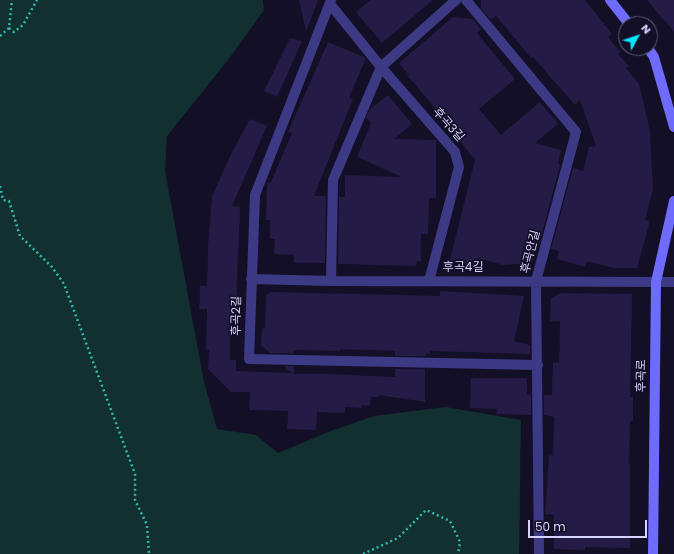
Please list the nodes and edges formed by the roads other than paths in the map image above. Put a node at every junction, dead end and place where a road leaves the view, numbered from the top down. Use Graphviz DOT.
graph roads {
  1 [pos="456,0"];
  2 [pos="466,0"];
  3 [pos="610,0"];
  4 [pos="331,2"];
  5 [pos="623,16"];
  6 [pos="654,56"];
  7 [pos="381,67"];
  8 [pos="674,127"];
  9 [pos="674,201"];
  10 [pos="251,279"];
  11 [pos="331,281"];
  12 [pos="429,281"];
  13 [pos="536,281"];
  14 [pos="656,282"];
  15 [pos="674,282"];
  16 [pos="538,365"];
  17 [pos="539,554"];
  18 [pos="653,554"];
  1 -- 7 [label="street"];
  2 -- 13 [label="street, 후곡안길"];
  3 -- 5 [label="street"];
  4 -- 7 [label="street, 후곡3길"];
  4 -- 10 [label="street, 후곡2길"];
  6 -- 8 [label="street"];
  7 -- 11 [label="street"];
  7 -- 12 [label="street, 후곡3길"];
  9 -- 14 [label="street, 후곡로"];
  10 -- 11 [label="street, 후곡4길"];
  10 -- 16 [label="street, 후곡2길"];
  11 -- 12 [label="street, 후곡4길"];
  12 -- 13 [label="street, 후곡4길"];
  13 -- 14 [label="street, 후곡4길"];
  13 -- 16 [label="street, 후곡안길"];
  14 -- 15 [label="street, 후곡4길"];
  14 -- 18 [label="street, 후곡로"];
  16 -- 17 [label="street, 후곡안길"];
}
